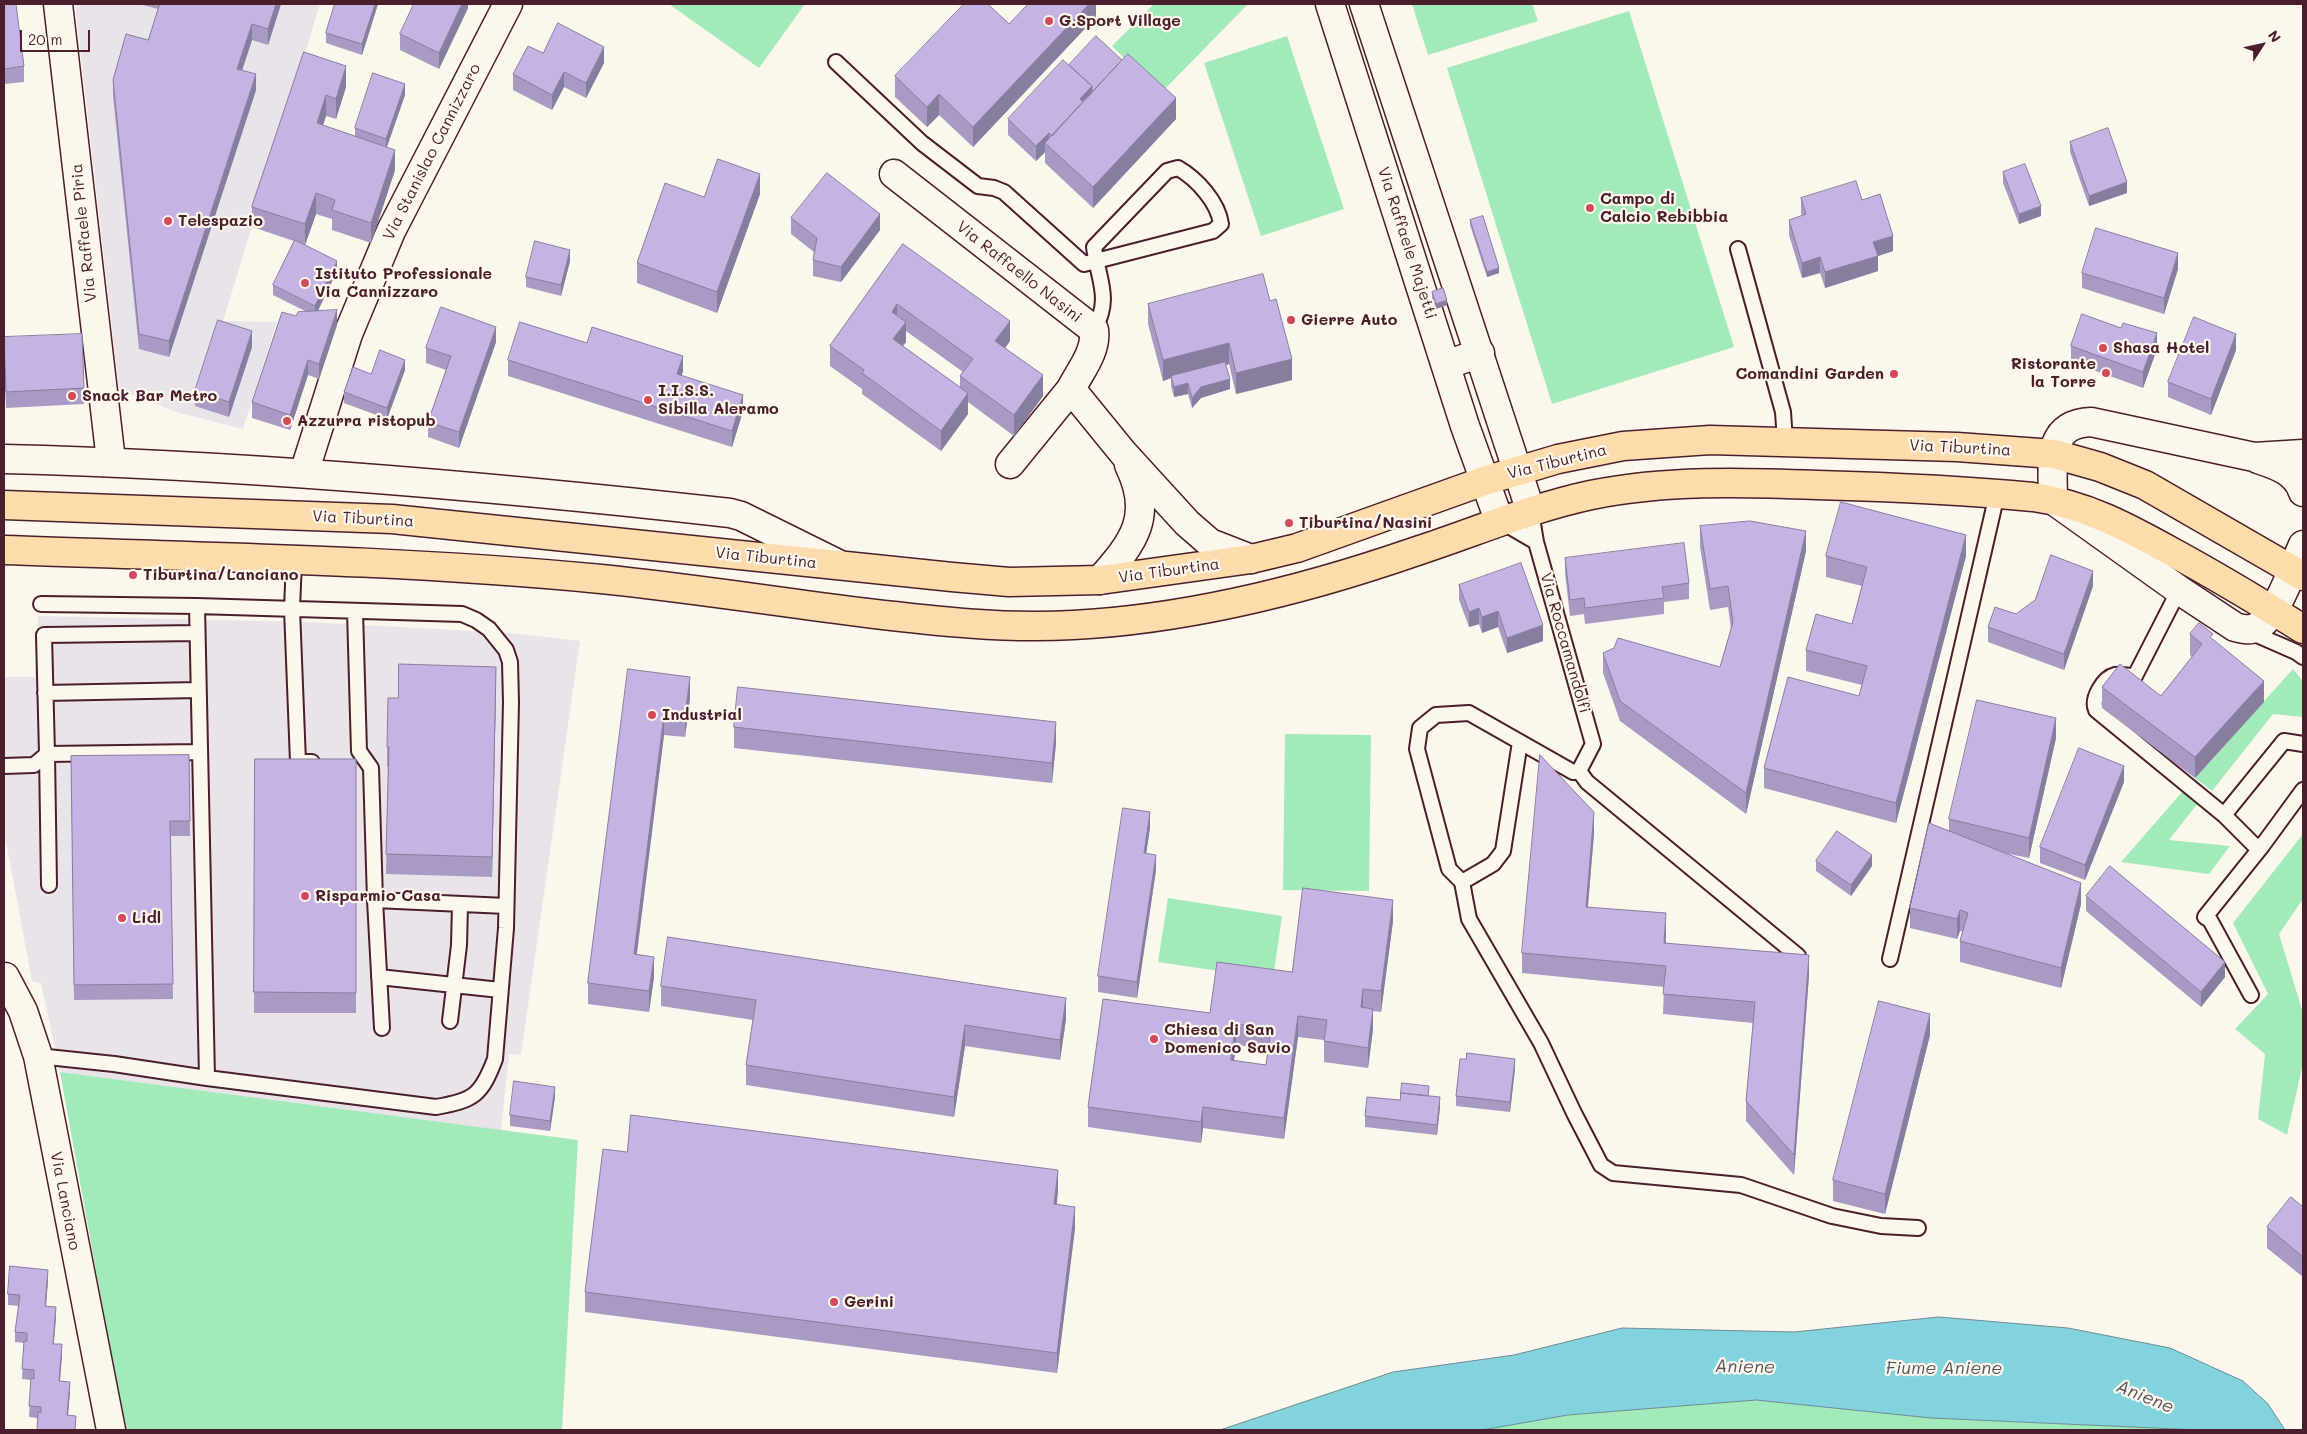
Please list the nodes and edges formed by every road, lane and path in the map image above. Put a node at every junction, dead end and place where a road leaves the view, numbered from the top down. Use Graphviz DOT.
graph roads {
  1 [pos="58,4"];
  2 [pos="508,4"];
  3 [pos="1330,4"];
  4 [pos="1364,4"];
  5 [pos="836,62"];
  6 [pos="894,174"];
  7 [pos="1738,249"];
  8 [pos="1096,261"];
  9 [pos="1094,330"];
  10 [pos="1480,353"];
  11 [pos="1446,364"];
  12 [pos="1071,389"];
  13 [pos="1785,441"];
  14 [pos="1124,454"];
  15 [pos="2054,454"];
  16 [pos="2303,454"];
  17 [pos="2254,457"];
  18 [pos="4,459"];
  19 [pos="111,461"];
  20 [pos="1010,464"];
  21 [pos="1518,470"];
  22 [pos="304,473"];
  23 [pos="1484,481"];
  24 [pos="2303,492"];
  25 [pos="1997,494"];
  26 [pos="2053,500"];
  27 [pos="4,505"];
  28 [pos="1531,512"];
  29 [pos="1500,520"];
  30 [pos="1536,542"];
  31 [pos="2303,544"];
  32 [pos="4,550"];
  33 [pos="1251,559"];
  34 [pos="294,560"];
  35 [pos="843,566"];
  36 [pos="2297,572"];
  37 [pos="1100,580"];
  38 [pos="2179,590"];
  39 [pos="41,604"];
  40 [pos="197,606"];
  41 [pos="292,609"];
  42 [pos="2273,610"];
  43 [pos="355,611"];
  44 [pos="2303,629"];
  45 [pos="2245,630"];
  46 [pos="197,633"];
  47 [pos="2303,657"];
  48 [pos="198,690"];
  49 [pos="46,693"];
  50 [pos="1520,742"];
  51 [pos="2303,744"];
  52 [pos="200,752"];
  53 [pos="47,754"];
  54 [pos="346,760"];
  55 [pos="365,760"];
  56 [pos="327,761"];
  57 [pos="4,766"];
  58 [pos="1579,771"];
  59 [pos="2303,790"];
  60 [pos="2224,815"];
  61 [pos="2262,846"];
  62 [pos="1462,882"];
  63 [pos="49,885"];
  64 [pos="375,900"];
  65 [pos="460,905"];
  66 [pos="506,906"];
  67 [pos="1798,956"];
  68 [pos="1890,959"];
  69 [pos="4,974"];
  70 [pos="379,977"];
  71 [pos="454,985"];
  72 [pos="500,990"];
  73 [pos="2250,995"];
  74 [pos="4,1019"];
  75 [pos="450,1021"];
  76 [pos="382,1028"];
  77 [pos="38,1056"];
  78 [pos="207,1078"];
  79 [pos="1918,1228"];
  80 [pos="110,1430"];
  1 -- 19 [label="street, Via Raffaele Piria"];
  2 -- 22 [label="street, Via Stanislao Cannizzaro"];
  3 -- 11 [label="street, Via Raffaele Majetti"];
  4 -- 10 [label="street, Via Raffaele Majetti"];
  5 -- 8 [label="lane"];
  6 -- 9 [label="street, Via Raffaello Nasini"];
  7 -- 13 [label="lane"];
  8 -- 8 [label="lane"];
  8 -- 9 [label="lane"];
  9 -- 12 [label="street, Via Raffaello Nasini"];
  10 -- 11 [label="street"];
  10 -- 21 [label="street, Via Raffaele Majetti"];
  11 -- 23 [label="street, Via Raffaele Majetti"];
  12 -- 14 [label="street"];
  12 -- 20 [label="street, Via Raffaello Nasini"];
  13 -- 15 [label="main road, Via Tiburtina"];
  13 -- 21 [label="main road, Via Tiburtina"];
  14 -- 33 [label="street"];
  14 -- 37 [label="street"];
  15 -- 17 [label="street"];
  15 -- 26 [label="street"];
  15 -- 36 [label="main road, Via Tiburtina"];
  16 -- 17 [label="street"];
  17 -- 24 [label="street"];
  18 -- 19 [label="street, Via Tiburtina"];
  19 -- 22 [label="street, Via Tiburtina"];
  21 -- 23 [label="main road, Via Tiburtina"];
  21 -- 28 [label="street, Via Roccamandolfi"];
  22 -- 35 [label="street, Via Tiburtina"];
  23 -- 29 [label="street, Via Raffaele Majetti"];
  23 -- 33 [label="main road, Via Tiburtina"];
  25 -- 26 [label="main road"];
  25 -- 28 [label="main road"];
  25 -- 68 [label="lane"];
  26 -- 38 [label="street"];
  26 -- 42 [label="main road"];
  27 -- 35 [label="main road, Via Tiburtina"];
  28 -- 29 [label="main road"];
  28 -- 30 [label="lane, Via Roccamandolfi"];
  29 -- 30 [label="lane"];
  29 -- 34 [label="main road"];
  30 -- 58 [label="lane, Via Roccamandolfi"];
  31 -- 36 [label="street"];
  32 -- 34 [label="main road"];
  33 -- 37 [label="main road, Via Tiburtina"];
  34 -- 41 [label="lane"];
  35 -- 37 [label="main road, Via Tiburtina"];
  36 -- 42 [label="street"];
  38 -- 45 [label="street"];
  38 -- 60 [label="lane"];
  39 -- 40 [label="lane"];
  40 -- 41 [label="lane"];
  40 -- 46 [label="lane"];
  41 -- 43 [label="lane"];
  41 -- 56 [label="lane"];
  42 -- 44 [label="main road"];
  42 -- 45 [label="street"];
  43 -- 55 [label="lane"];
  43 -- 66 [label="lane"];
  45 -- 47 [label="lane"];
  46 -- 48 [label="lane"];
  46 -- 49 [label="lane"];
  48 -- 49 [label="lane"];
  48 -- 52 [label="lane"];
  49 -- 53 [label="lane"];
  50 -- 58 [label="lane"];
  50 -- 62 [label="lane"];
  50 -- 62 [label="lane"];
  51 -- 60 [label="lane"];
  52 -- 53 [label="lane"];
  52 -- 78 [label="lane"];
  53 -- 57 [label="lane"];
  53 -- 63 [label="lane"];
  54 -- 55 [label="lane"];
  55 -- 64 [label="lane"];
  58 -- 67 [label="lane"];
  59 -- 61 [label="lane"];
  60 -- 61 [label="lane"];
  61 -- 73 [label="lane"];
  62 -- 79 [label="lane"];
  64 -- 65 [label="lane"];
  64 -- 70 [label="lane"];
  65 -- 66 [label="lane"];
  65 -- 71 [label="lane"];
  66 -- 72 [label="lane"];
  69 -- 74 [label="street, Via Lanciano"];
  69 -- 77 [label="street, Via Lanciano"];
  70 -- 71 [label="lane"];
  70 -- 76 [label="lane"];
  71 -- 72 [label="lane"];
  71 -- 75 [label="lane"];
  72 -- 78 [label="lane"];
  77 -- 78 [label="lane"];
  77 -- 80 [label="street, Via Lanciano"];
}
